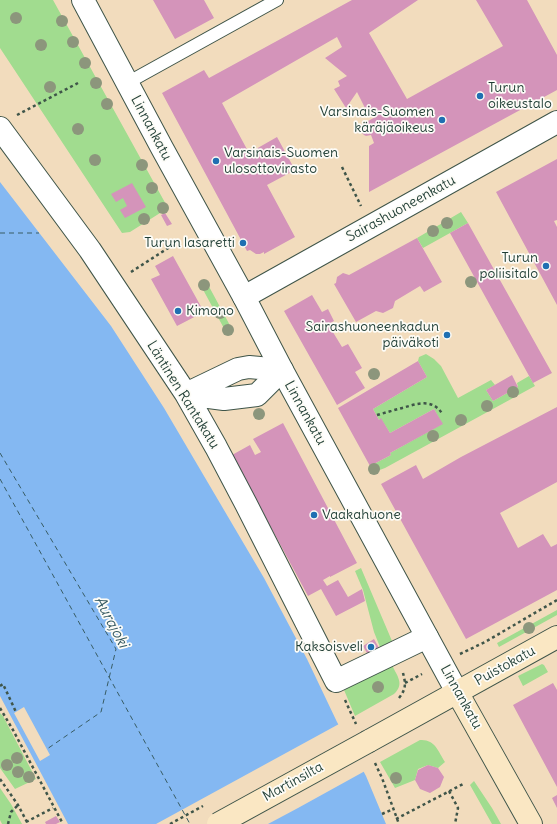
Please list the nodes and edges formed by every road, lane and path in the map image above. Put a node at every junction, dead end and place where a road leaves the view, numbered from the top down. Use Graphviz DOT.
graph roads {
  1 [pos="82,0"];
  2 [pos="277,0"];
  3 [pos="127,82"];
  4 [pos="78,83"];
  5 [pos="557,122"];
  6 [pos="6,123"];
  7 [pos="342,167"];
  8 [pos="362,206"];
  9 [pos="176,243"];
  10 [pos="112,284"];
  11 [pos="244,296"];
  12 [pos="282,370"];
  13 [pos="186,394"];
  14 [pos="377,415"];
  15 [pos="443,415"];
  16 [pos="557,600"];
  17 [pos="428,637"];
  18 [pos="557,637"];
  19 [pos="466,651"];
  20 [pos="0,686"];
  21 [pos="458,692"];
  22 [pos="0,708"];
  23 [pos="16,712"];
  24 [pos="369,741"];
  25 [pos="382,778"];
  26 [pos="0,779"];
  27 [pos="465,783"];
  28 [pos="448,791"];
  29 [pos="18,805"];
  30 [pos="53,808"];
  31 [pos="393,809"];
  32 [pos="382,814"];
  33 [pos="396,819"];
  34 [pos="27,823"];
  35 [pos="8,824"];
  36 [pos="63,824"];
  37 [pos="218,824"];
  38 [pos="399,824"];
  39 [pos="455,824"];
  40 [pos="531,824"];
  1 -- 3 [label="street, Linnankatu"];
  2 -- 3 [label="lane"];
  3 -- 11 [label="street, Linnankatu"];
  4 -- 6 [label="path"];
  5 -- 11 [label="street, Sairashuoneenkatu"];
  6 -- 10 [label="street, Läntinen Rantakatu"];
  7 -- 8 [label="path"];
  9 -- 10 [label="path"];
  10 -- 13 [label="street, Läntinen Rantakatu"];
  11 -- 12 [label="street, Linnankatu"];
  12 -- 13 [label="street"];
  12 -- 13 [label="street"];
  12 -- 17 [label="street, Linnankatu"];
  13 -- 17 [label="street, Läntinen Rantakatu"];
  14 -- 15 [label="path"];
  16 -- 19 [label="path"];
  17 -- 21 [label="street, Linnankatu"];
  18 -- 21 [label="main road, Puistokatu"];
  20 -- 23 [label="path"];
  21 -- 24 [label="main road, Puistokatu"];
  21 -- 40 [label="main road, Linnankatu"];
  22 -- 30 [label="path"];
  24 -- 37 [label="main road, Martinsilta, bridge"];
  25 -- 31 [label="path"];
  26 -- 29 [label="path"];
  27 -- 28 [label="path"];
  28 -- 33 [label="path"];
  28 -- 39 [label="path"];
  29 -- 34 [label="path"];
  29 -- 35 [label="path"];
  30 -- 34 [label="path"];
  30 -- 36 [label="path"];
  31 -- 32 [label="path"];
  31 -- 33 [label="path"];
  33 -- 38 [label="path"];
}
